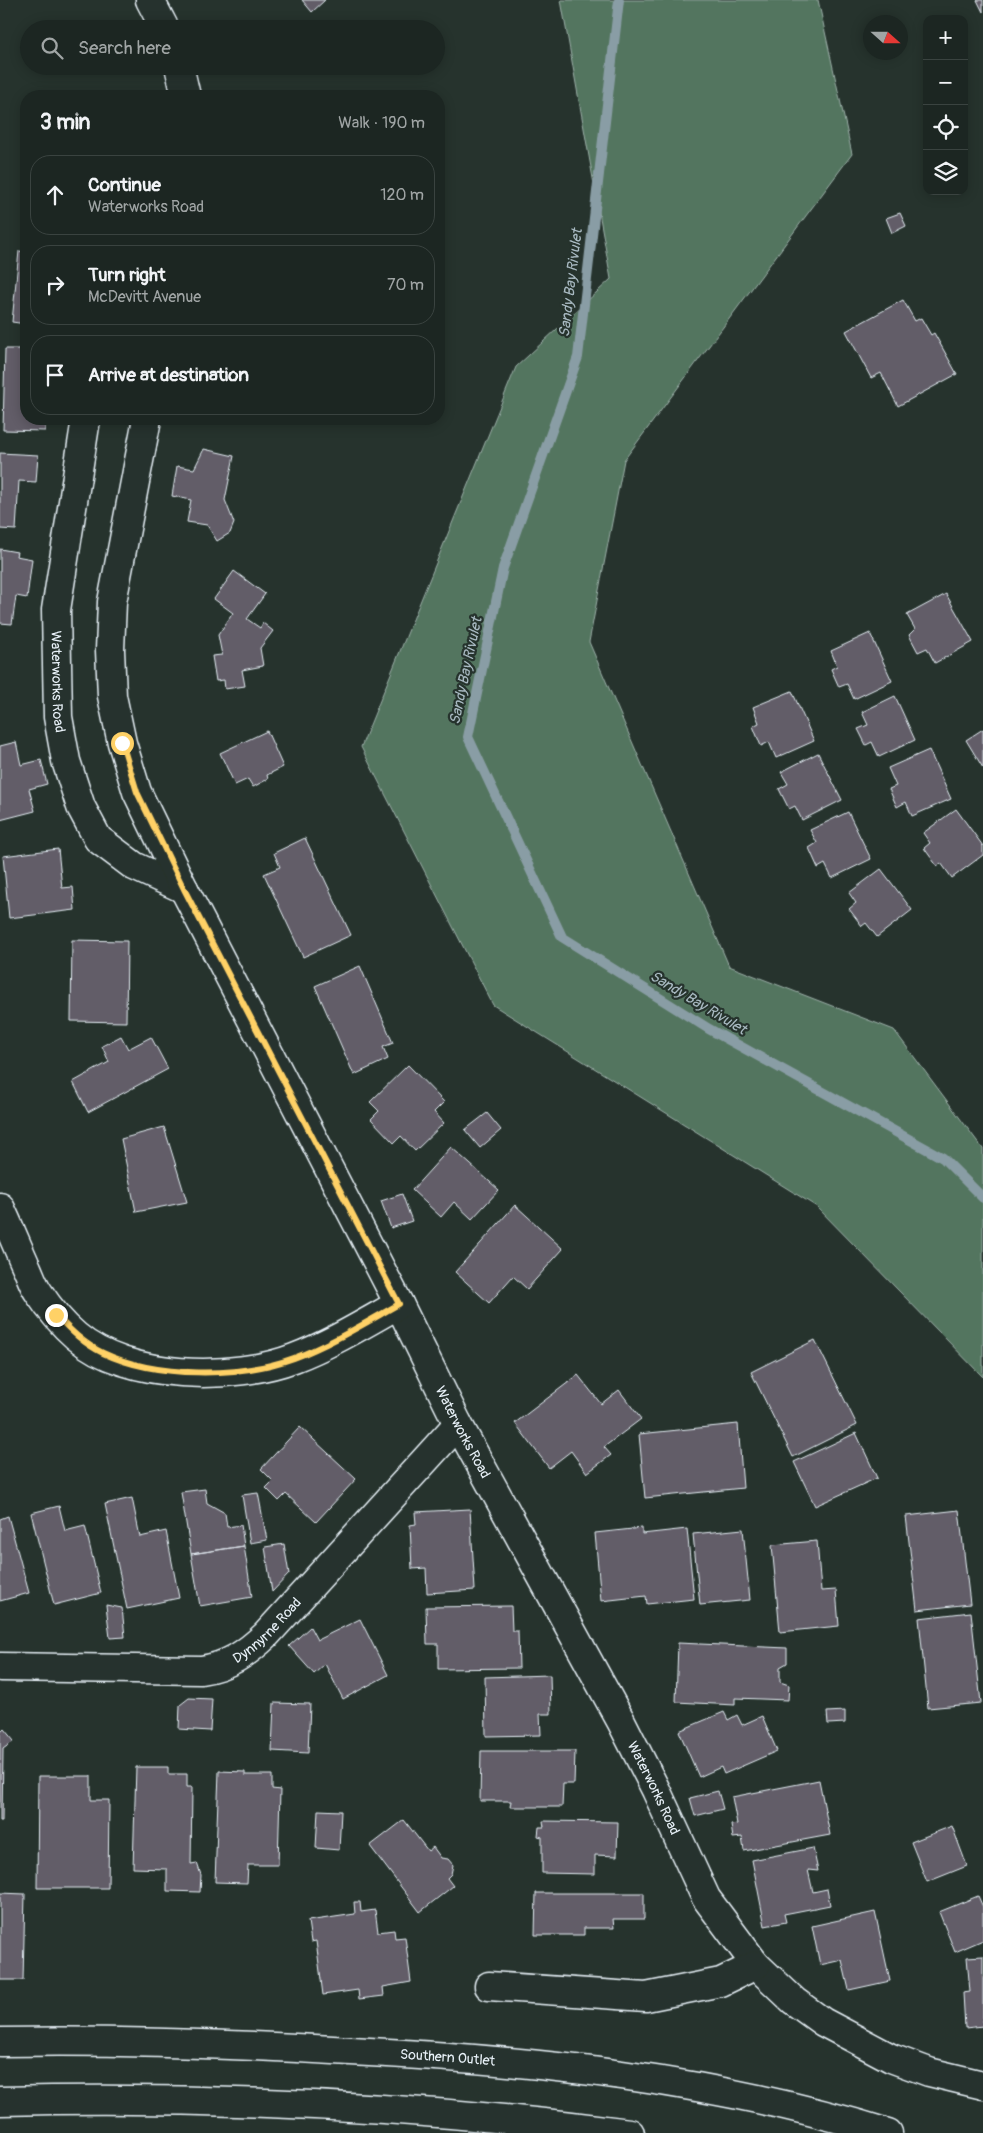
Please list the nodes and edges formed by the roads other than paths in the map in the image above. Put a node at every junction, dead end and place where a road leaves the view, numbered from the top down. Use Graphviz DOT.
graph roads {
  1 [pos="150,0"];
  2 [pos="160,20"];
  3 [pos="181,75"];
  4 [pos="185,90"];
  5 [pos="85,425"];
  6 [pos="146,425"];
  7 [pos="184,889"];
  8 [pos="0,1206"];
  9 [pos="399,1304"];
  10 [pos="458,1424"];
  11 [pos="0,1667"];
  12 [pos="756,1965"];
  13 [pos="489,1986"];
  14 [pos="0,2042"];
  15 [pos="983,2085"];
  16 [pos="0,2101"];
  17 [pos="630,2133"];
  18 [pos="888,2133"];
  1 -- 2 [label="main road"];
  3 -- 4 [label="main road"];
  5 -- 7 [label="main road, Waterworks Road"];
  6 -- 7 [label="main road, Waterworks Road"];
  7 -- 9 [label="main road, Waterworks Road"];
  8 -- 9 [label="main road"];
  9 -- 10 [label="main road, Waterworks Road"];
  10 -- 11 [label="main road, Dynnyrne Road"];
  10 -- 12 [label="main road, Waterworks Road"];
  12 -- 13 [label="main road"];
  12 -- 15 [label="main road, Waterworks Road"];
  14 -- 18 [label="main road, Southern Outlet"];
  16 -- 17 [label="main road"];
}
